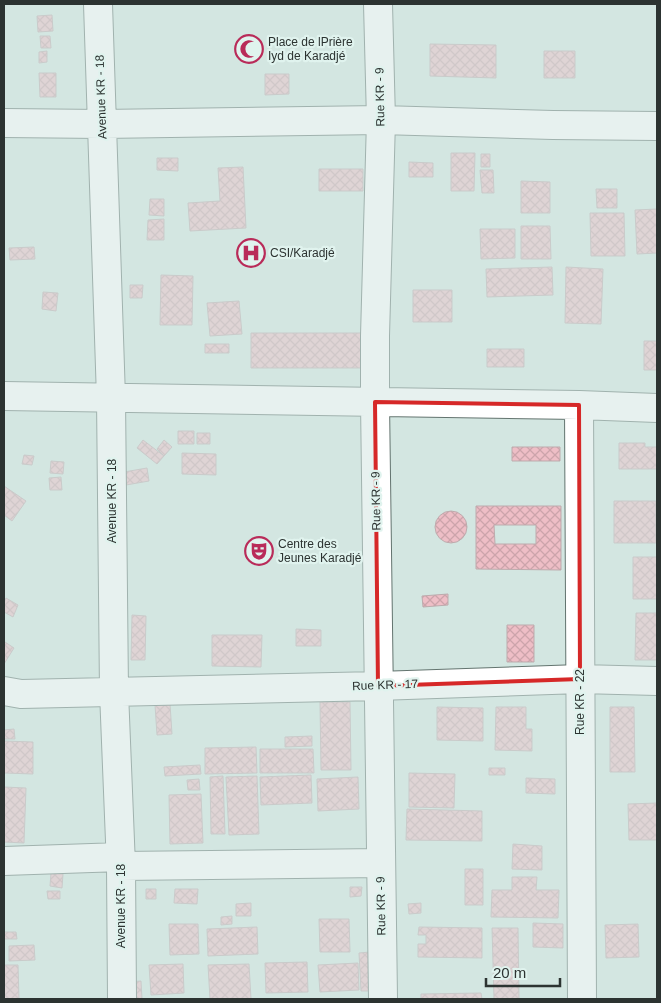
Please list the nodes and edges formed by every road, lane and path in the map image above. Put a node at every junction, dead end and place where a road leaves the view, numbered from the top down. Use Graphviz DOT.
graph roads {
  1 [pos="98,4"];
  2 [pos="378,4"];
  3 [pos="381,120"];
  4 [pos="4,123"];
  5 [pos="102,124"];
  6 [pos="657,126"];
  7 [pos="4,396"];
  8 [pos="111,398"];
  9 [pos="375,402"];
  10 [pos="578,405"];
  11 [pos="657,408"];
  12 [pos="580,679"];
  13 [pos="657,681"];
  14 [pos="378,686"];
  15 [pos="4,691"];
  16 [pos="114,692"];
  17 [pos="4,861"];
  18 [pos="121,861"];
  19 [pos="380,863"];
  20 [pos="122,999"];
  21 [pos="382,999"];
  22 [pos="582,999"];
  1 -- 5 [label="street, Avenue KR - 18"];
  2 -- 3 [label="street, Rue KR - 9"];
  3 -- 5 [label="street"];
  3 -- 6 [label="street"];
  3 -- 9 [label="street, Rue KR - 9"];
  4 -- 5 [label="street"];
  5 -- 8 [label="street, Avenue KR - 18"];
  7 -- 8 [label="street"];
  8 -- 9 [label="street"];
  8 -- 16 [label="street, Avenue KR - 18"];
  9 -- 10 [label="street"];
  9 -- 14 [label="street, Rue KR - 9"];
  10 -- 11 [label="street"];
  10 -- 12 [label="street, Rue KR - 22"];
  12 -- 13 [label="street, Rue KR - 17"];
  12 -- 14 [label="street, Rue KR - 17"];
  12 -- 22 [label="street, Rue KR - 22"];
  14 -- 16 [label="street, Rue KR - 17"];
  14 -- 19 [label="street, Rue KR - 9"];
  15 -- 16 [label="street, Rue KR - 17"];
  16 -- 18 [label="street, Avenue KR - 18"];
  17 -- 18 [label="street"];
  18 -- 19 [label="street"];
  18 -- 20 [label="street, Avenue KR - 18"];
  19 -- 21 [label="street, Rue KR - 9"];
}
